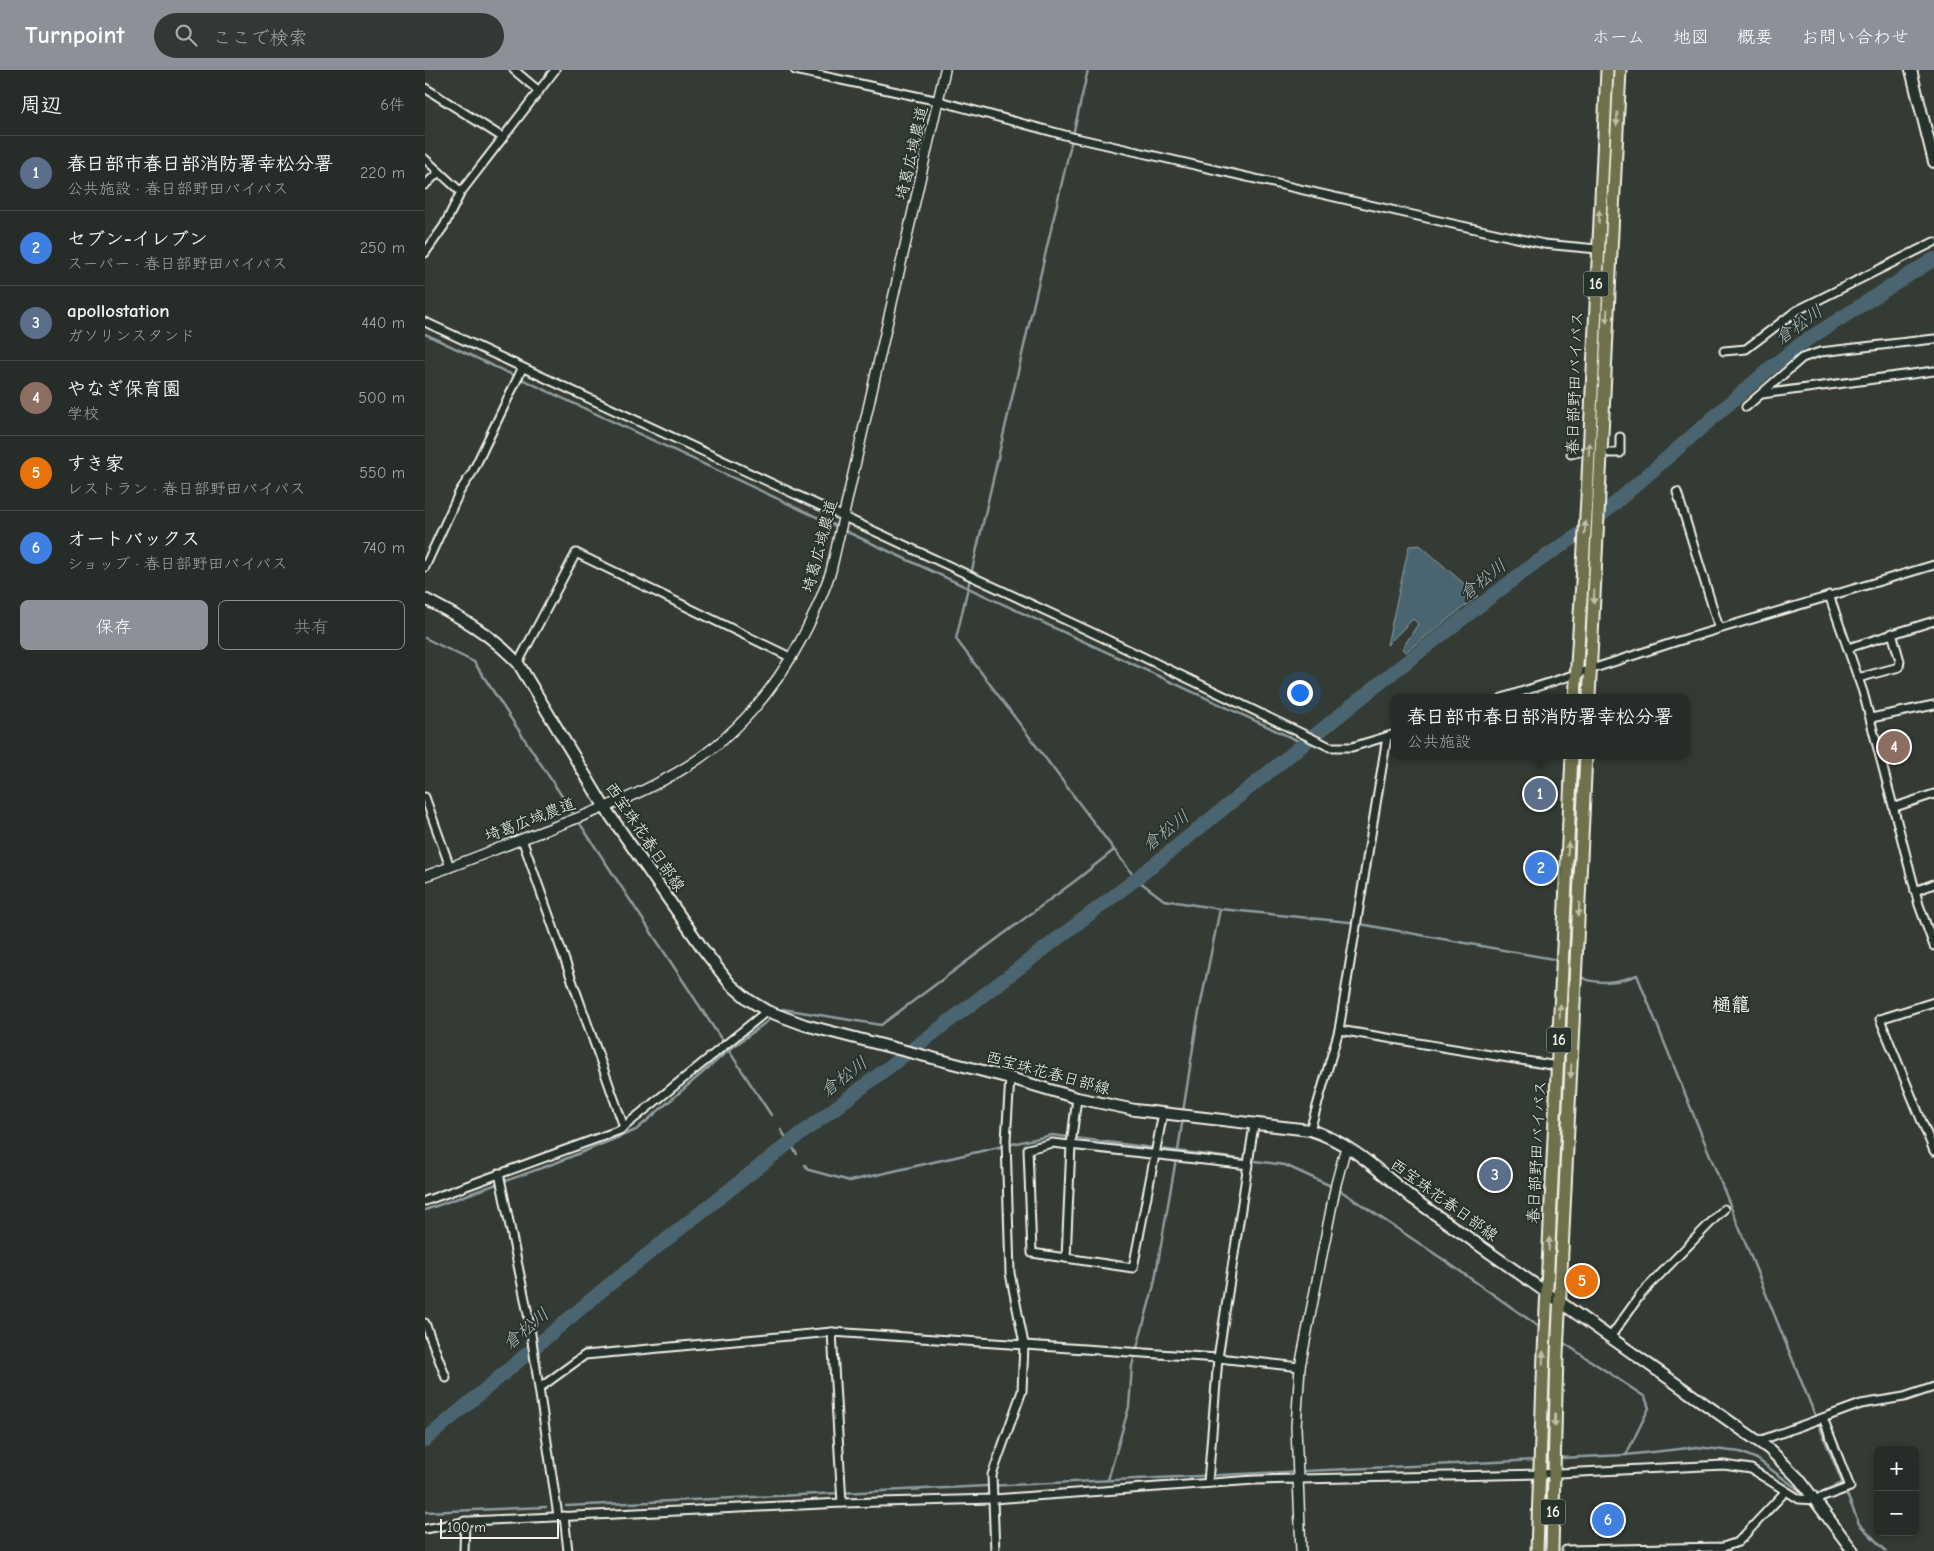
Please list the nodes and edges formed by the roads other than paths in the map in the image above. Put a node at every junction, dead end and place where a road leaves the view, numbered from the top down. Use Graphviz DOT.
graph roads {
  1 [pos="514,70"];
  2 [pos="555,70"];
  3 [pos="795,70"];
  4 [pos="945,70"];
  5 [pos="1607,70"];
  6 [pos="1620,70"];
  7 [pos="1911,70"];
  8 [pos="425,88"];
  9 [pos="539,91"];
  10 [pos="939,101"];
  11 [pos="502,137"];
  12 [pos="425,159"];
  13 [pos="1934,162"];
  14 [pos="439,172"];
  15 [pos="425,185"];
  16 [pos="461,192"];
  17 [pos="1934,242"];
  18 [pos="1597,249"];
  19 [pos="425,253"];
  20 [pos="425,322"];
  21 [pos="1934,339"];
  22 [pos="1724,351"];
  23 [pos="522,369"];
  24 [pos="1934,371"];
  25 [pos="1762,394"];
  26 [pos="1746,407"];
  27 [pos="1620,437"];
  28 [pos="1579,452"];
  29 [pos="1610,453"];
  30 [pos="1571,454"];
  31 [pos="1677,492"];
  32 [pos="843,518"];
  33 [pos="1934,565"];
  34 [pos="425,567"];
  35 [pos="1829,595"];
  36 [pos="425,599"];
  37 [pos="1934,621"];
  38 [pos="1719,628"];
  39 [pos="1892,634"];
  40 [pos="1848,648"];
  41 [pos="793,658"];
  42 [pos="518,664"];
  43 [pos="1590,670"];
  44 [pos="1576,675"];
  45 [pos="1858,678"];
  46 [pos="1515,694"];
  47 [pos="1575,694"];
  48 [pos="1589,694"];
  49 [pos="1934,705"];
  50 [pos="1871,718"];
  51 [pos="1391,736"];
  52 [pos="1387,737"];
  53 [pos="1572,759"];
  54 [pos="1586,759"];
  55 [pos="1934,794"];
  56 [pos="425,797"];
  57 [pos="1895,807"];
  58 [pos="605,808"];
  59 [pos="522,839"];
  60 [pos="449,867"];
  61 [pos="425,876"];
  62 [pos="1934,884"];
  63 [pos="1915,891"];
  64 [pos="1934,946"];
  65 [pos="1934,1002"];
  66 [pos="767,1011"];
  67 [pos="1339,1030"];
  68 [pos="1557,1066"];
  69 [pos="1010,1078"];
  70 [pos="1077,1098"];
  71 [pos="1163,1113"];
  72 [pos="1255,1125"];
  73 [pos="625,1127"];
  74 [pos="1310,1130"];
  75 [pos="1071,1145"];
  76 [pos="1347,1146"];
  77 [pos="1934,1151"];
  78 [pos="1154,1155"];
  79 [pos="1249,1165"];
  80 [pos="499,1176"];
  81 [pos="425,1201"];
  82 [pos="1724,1209"];
  83 [pos="1066,1258"];
  84 [pos="1547,1292"];
  85 [pos="1560,1302"];
  86 [pos="425,1323"];
  87 [pos="832,1332"];
  88 [pos="1611,1336"];
  89 [pos="1024,1344"];
  90 [pos="1218,1358"];
  91 [pos="1300,1367"];
  92 [pos="446,1378"];
  93 [pos="1934,1386"];
  94 [pos="541,1387"];
  95 [pos="1823,1418"];
  96 [pos="1759,1441"];
  97 [pos="1554,1473"];
  98 [pos="1539,1474"];
  99 [pos="1298,1480"];
  100 [pos="1209,1483"];
  101 [pos="1786,1491"];
  102 [pos="994,1499"];
  103 [pos="1813,1499"];
  104 [pos="842,1500"];
  105 [pos="561,1516"];
  106 [pos="465,1521"];
  107 [pos="425,1529"];
  108 [pos="1565,1550"];
  109 [pos="464,1551"];
  110 [pos="568,1551"];
  111 [pos="995,1551"];
  112 [pos="1301,1551"];
  113 [pos="1537,1551"];
  114 [pos="1552,1551"];
  115 [pos="1853,1551"];
  1 -- 9 [label="street"];
  2 -- 9 [label="street"];
  3 -- 10 [label="street"];
  4 -- 10 [label="street, 埼葛広域農道"];
  18 -- 5 [label="highway, 春日部野田バイパス / 16, one-way"];
  6 -- 43 [label="highway, 春日部野田バイパス / 16, one-way"];
  7 -- 13 [label="main road"];
  8 -- 11 [label="street"];
  9 -- 11 [label="street"];
  10 -- 18 [label="street"];
  10 -- 32 [label="street, 埼葛広域農道"];
  11 -- 16 [label="street"];
  12 -- 14 [label="street"];
  14 -- 15 [label="street"];
  14 -- 16 [label="street"];
  16 -- 19 [label="street"];
  17 -- 22 [label="street"];
  44 -- 18 [label="highway, 春日部野田バイパス / 16, one-way"];
  20 -- 23 [label="street"];
  21 -- 25 [label="street"];
  23 -- 32 [label="street"];
  23 -- 34 [label="street"];
  24 -- 25 [label="street"];
  25 -- 26 [label="street"];
  27 -- 29 [label="street"];
  28 -- 30 [label="street"];
  31 -- 38 [label="street"];
  32 -- 41 [label="street, 埼葛広域農道"];
  32 -- 52 [label="street"];
  33 -- 35 [label="street"];
  35 -- 38 [label="street"];
  35 -- 40 [label="street"];
  36 -- 42 [label="main road, 西宝珠花春日部線"];
  37 -- 39 [label="street"];
  38 -- 43 [label="street"];
  39 -- 40 [label="street"];
  39 -- 45 [label="street"];
  40 -- 45 [label="street"];
  41 -- 42 [label="street"];
  41 -- 58 [label="street, 埼葛広域農道"];
  42 -- 58 [label="main road, 西宝珠花春日部線"];
  43 -- 44 [label="street"];
  43 -- 48 [label="highway, 春日部野田バイパス / 16"];
  44 -- 46 [label="street"];
  44 -- 47 [label="highway, 春日部野田バイパス / 16"];
  45 -- 50 [label="street"];
  49 -- 50 [label="street"];
  50 -- 57 [label="street"];
  51 -- 52 [label="street"];
  52 -- 67 [label="street"];
  68 -- 53 [label="highway, 春日部野田バイパス / 16, one-way"];
  54 -- 85 [label="highway, 春日部野田バイパス / 16, one-way"];
  55 -- 57 [label="street"];
  56 -- 60 [label="street"];
  57 -- 63 [label="street"];
  58 -- 59 [label="street, 埼葛広域農道"];
  58 -- 66 [label="main road, 西宝珠花春日部線"];
  59 -- 60 [label="street, 埼葛広域農道"];
  59 -- 73 [label="street"];
  60 -- 61 [label="street, 埼葛広域農道"];
  62 -- 63 [label="street"];
  63 -- 64 [label="street"];
  65 -- 77 [label="street"];
  66 -- 69 [label="main road, 西宝珠花春日部線"];
  66 -- 73 [label="street"];
  67 -- 68 [label="street"];
  67 -- 74 [label="street"];
  84 -- 68 [label="highway, 春日部野田バイパス / 16, one-way"];
  69 -- 70 [label="main road, 西宝珠花春日部線"];
  69 -- 89 [label="street"];
  70 -- 71 [label="main road, 西宝珠花春日部線"];
  70 -- 75 [label="street"];
  71 -- 72 [label="main road, 西宝珠花春日部線"];
  71 -- 78 [label="street"];
  72 -- 74 [label="main road, 西宝珠花春日部線"];
  72 -- 79 [label="street"];
  73 -- 80 [label="street"];
  74 -- 76 [label="main road, 西宝珠花春日部線"];
  75 -- 78 [label="street"];
  75 -- 83 [label="street"];
  75 -- 83 [label="street"];
  76 -- 84 [label="main road, 西宝珠花春日部線"];
  76 -- 91 [label="street"];
  78 -- 79 [label="street"];
  78 -- 83 [label="street"];
  79 -- 90 [label="street"];
  80 -- 81 [label="street"];
  80 -- 94 [label="street"];
  82 -- 88 [label="street"];
  84 -- 85 [label="main road, 西宝珠花春日部線"];
  98 -- 84 [label="highway, 春日部野田バイパス / 16, one-way"];
  85 -- 88 [label="main road, 西宝珠花春日部線"];
  85 -- 97 [label="highway, 春日部野田バイパス / 16, one-way"];
  86 -- 92 [label="street"];
  87 -- 89 [label="street"];
  87 -- 94 [label="street"];
  87 -- 104 [label="street"];
  88 -- 96 [label="main road, 西宝珠花春日部線"];
  89 -- 90 [label="street"];
  89 -- 102 [label="street"];
  90 -- 91 [label="street"];
  90 -- 100 [label="street"];
  91 -- 99 [label="street"];
  93 -- 95 [label="street"];
  94 -- 105 [label="street"];
  95 -- 96 [label="street"];
  95 -- 103 [label="street"];
  96 -- 103 [label="main road, 西宝珠花春日部線"];
  97 -- 98 [label="street"];
  97 -- 101 [label="street"];
  97 -- 114 [label="highway, 春日部野田バイパス / 16"];
  98 -- 99 [label="street"];
  98 -- 113 [label="highway, 春日部野田バイパス / 16"];
  99 -- 100 [label="street"];
  99 -- 112 [label="street"];
  100 -- 102 [label="street"];
  101 -- 103 [label="street"];
  101 -- 108 [label="street"];
  102 -- 104 [label="street"];
  102 -- 111 [label="street"];
  103 -- 115 [label="main road, 西宝珠花春日部線"];
  104 -- 105 [label="street"];
  105 -- 106 [label="street"];
  105 -- 110 [label="street"];
  106 -- 107 [label="street"];
  106 -- 109 [label="street"];
}
